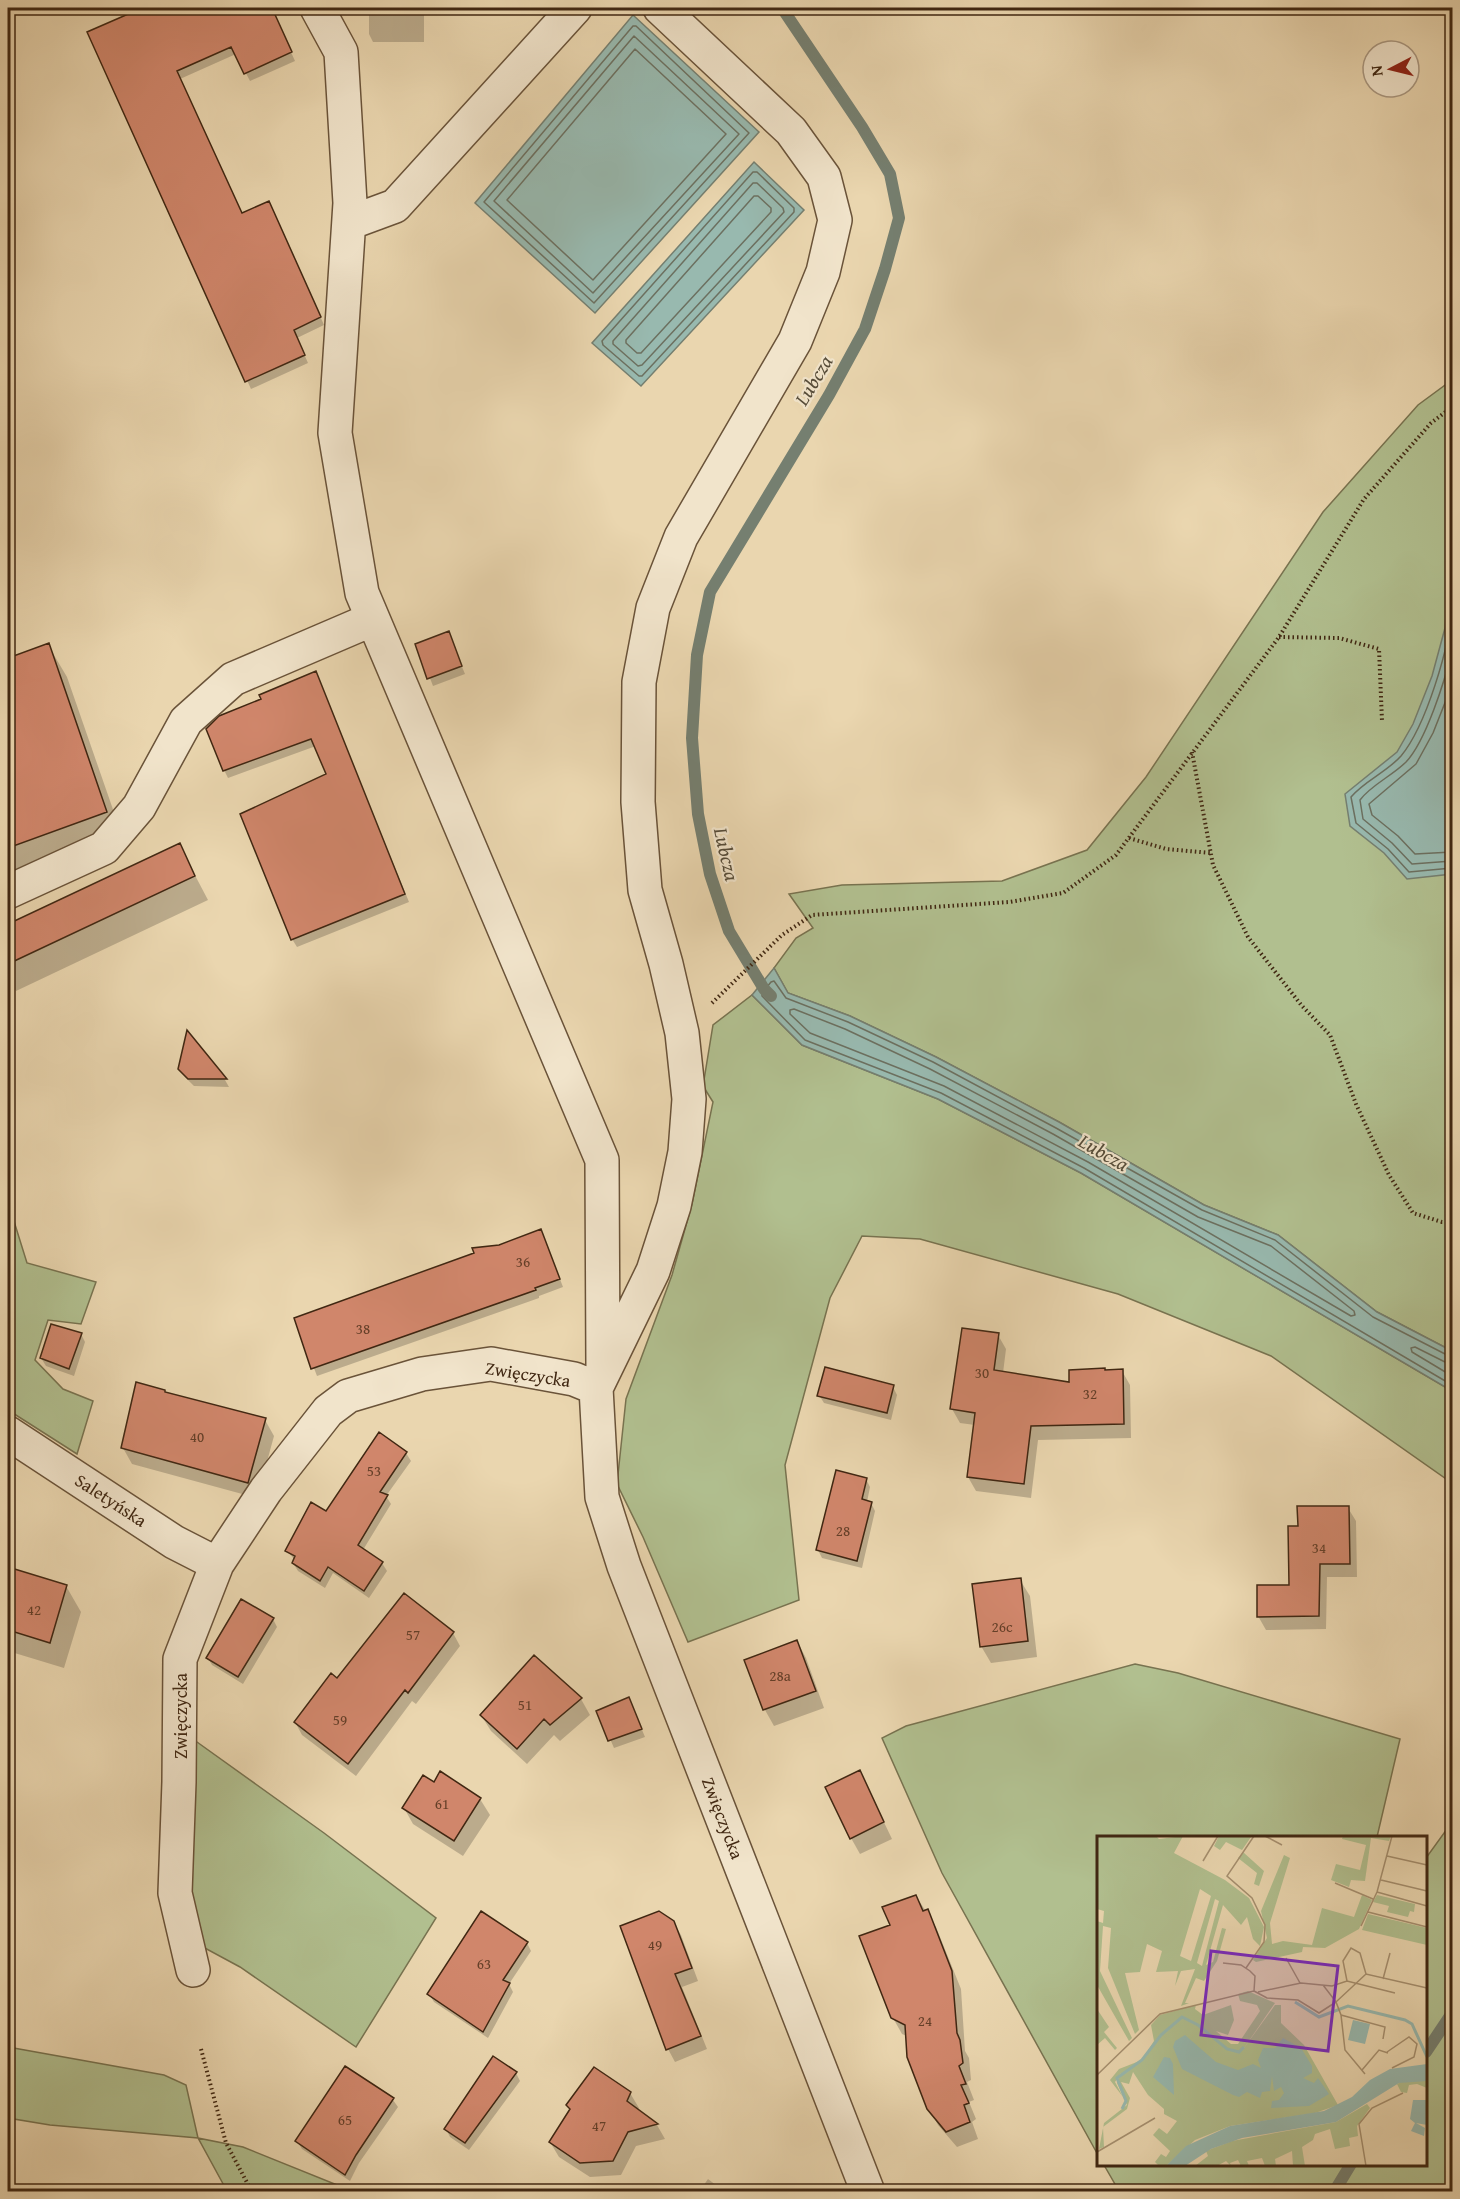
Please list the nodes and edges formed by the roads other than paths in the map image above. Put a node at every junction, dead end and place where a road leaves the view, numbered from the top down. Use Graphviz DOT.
graph roads {
  1 [pos="317,8"];
  2 [pos="575,8"];
  3 [pos="660,8"];
  4 [pos="349,223"];
  5 [pos="373,619"];
  6 [pos="8,891"];
  7 [pos="599,1382"];
  8 [pos="8,1433"];
  9 [pos="217,1564"];
  10 [pos="193,1970"];
  11 [pos="868,2192"];
  1 -- 4 [label="street"];
  2 -- 4 [label="street"];
  3 -- 7 [label="street"];
  4 -- 5 [label="street"];
  5 -- 6 [label="street"];
  5 -- 7 [label="street"];
  7 -- 9 [label="street, Zwięczycka"];
  7 -- 11 [label="street, Zwięczycka"];
  8 -- 9 [label="street, Saletyńska"];
  9 -- 10 [label="street, Zwięczycka"];
}
